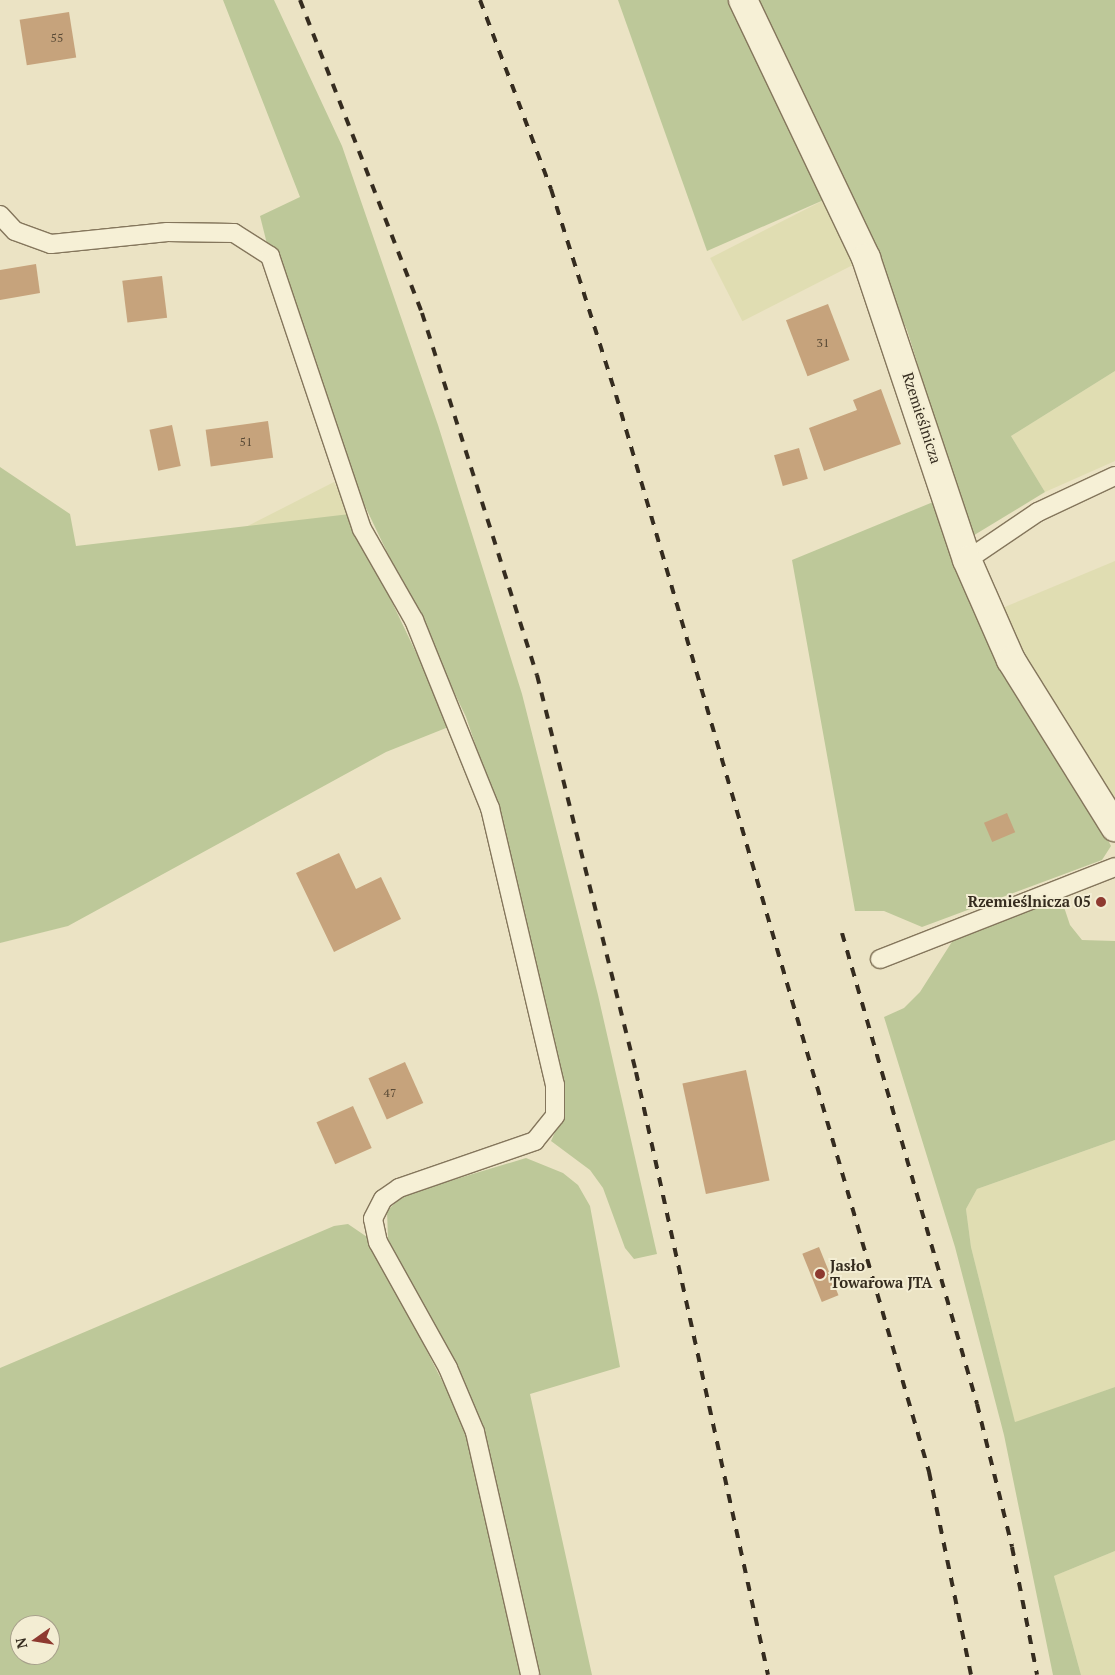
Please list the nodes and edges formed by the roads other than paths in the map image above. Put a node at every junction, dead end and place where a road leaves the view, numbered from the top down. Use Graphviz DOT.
graph roads {
  1 [pos="743,0"];
  2 [pos="0,216"];
  3 [pos="1115,476"];
  4 [pos="967,560"];
  5 [pos="1115,827"];
  6 [pos="1115,867"];
  7 [pos="880,959"];
  8 [pos="530,1675"];
  1 -- 4 [label="street, Rzemieślnicza"];
  2 -- 8 [label="lane"];
  3 -- 4 [label="lane"];
  4 -- 5 [label="street, Rzemieślnicza"];
  6 -- 7 [label="lane"];
}
